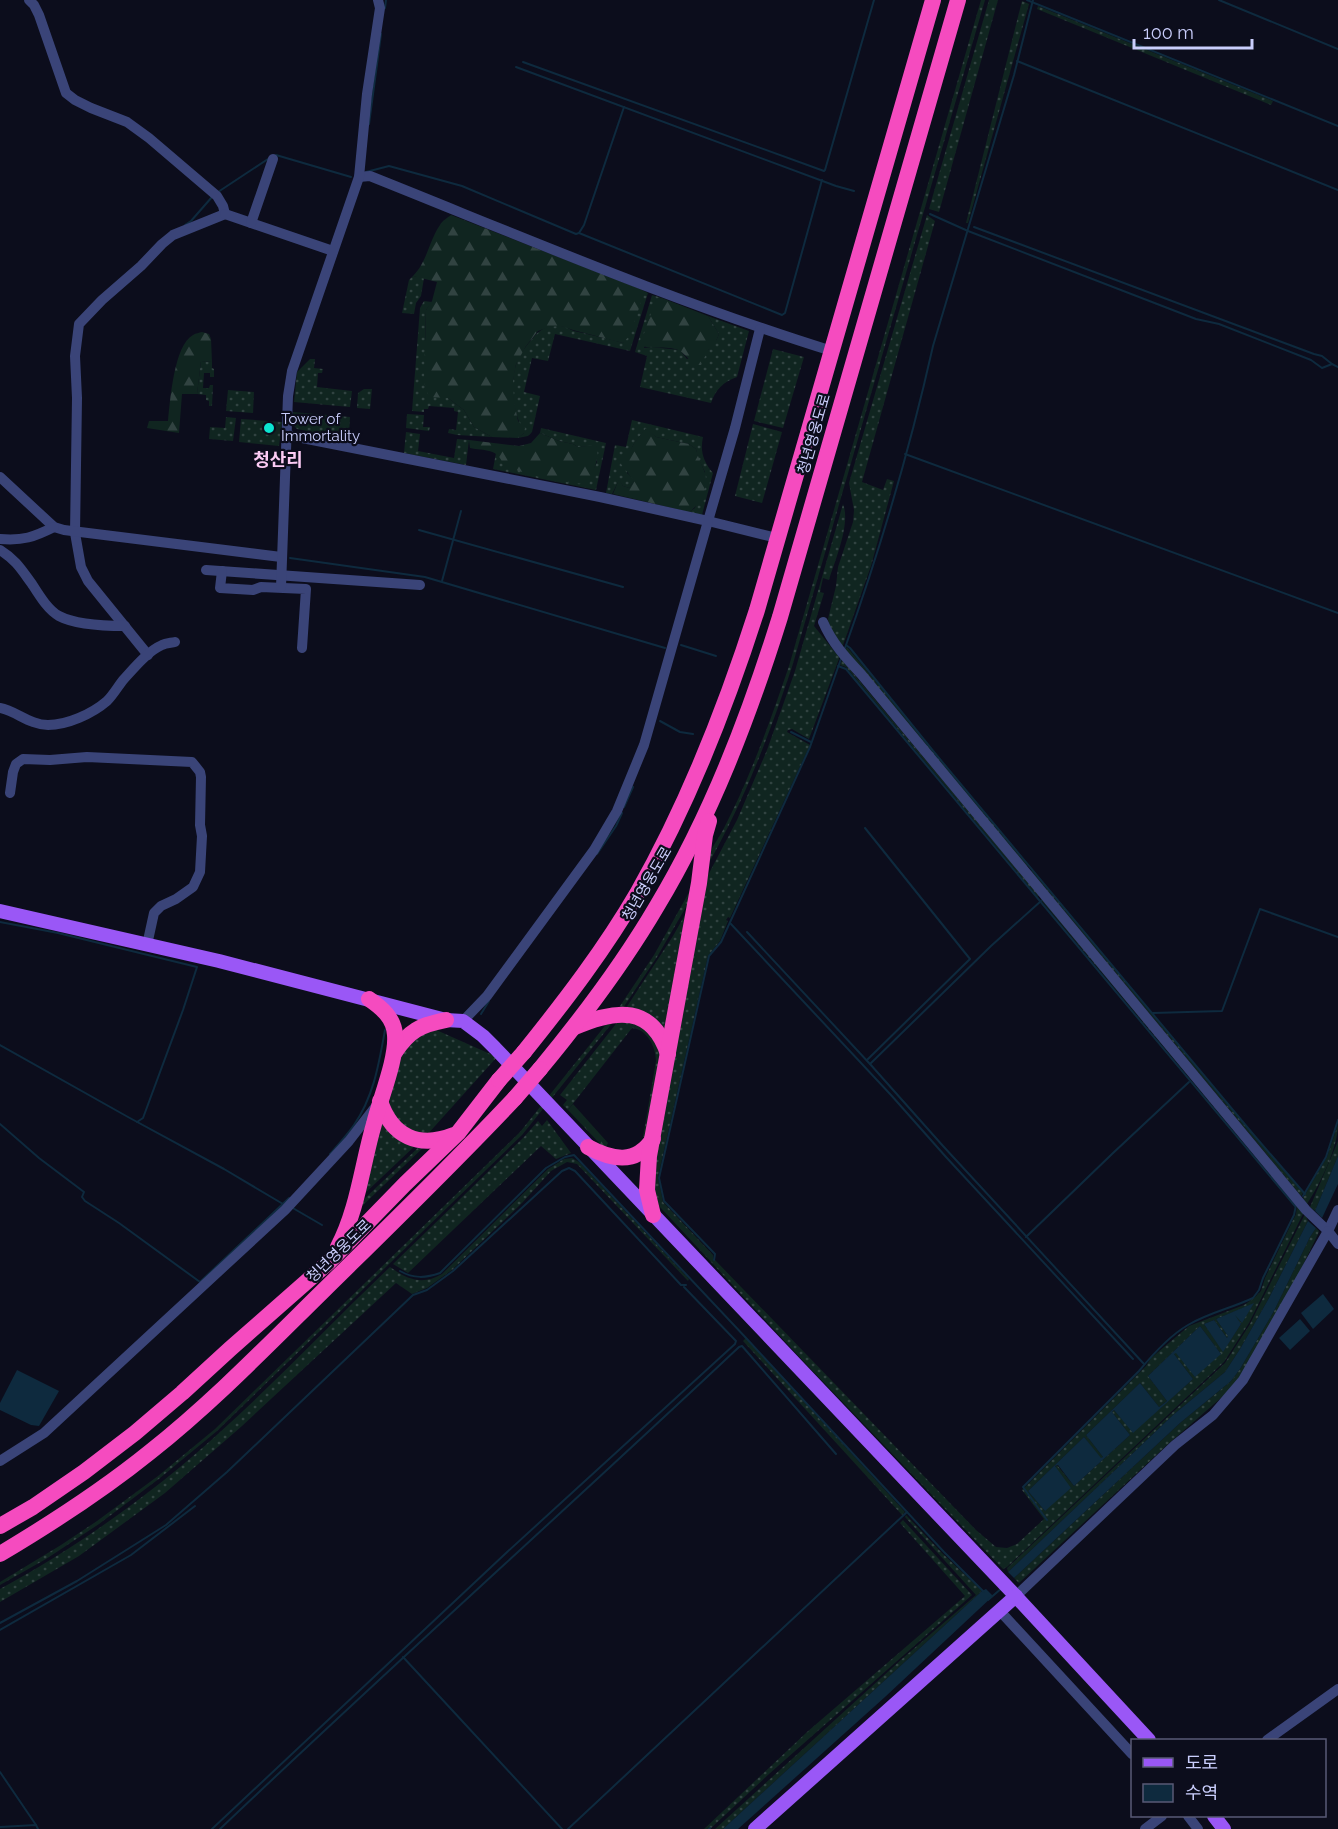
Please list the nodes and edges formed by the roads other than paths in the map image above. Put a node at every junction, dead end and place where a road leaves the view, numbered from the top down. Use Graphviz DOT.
graph roads {
  1 [pos="29,0"];
  2 [pos="378,0"];
  3 [pos="933,0"];
  4 [pos="958,0"];
  5 [pos="273,159"];
  6 [pos="358,177"];
  7 [pos="225,214"];
  8 [pos="251,223"];
  9 [pos="333,251"];
  10 [pos="760,329"];
  11 [pos="832,351"];
  12 [pos="287,435"];
  13 [pos="0,477"];
  14 [pos="708,521"];
  15 [pos="54,527"];
  16 [pos="75,533"];
  17 [pos="777,538"];
  18 [pos="0,539"];
  19 [pos="0,550"];
  20 [pos="281,557"];
  21 [pos="206,570"];
  22 [pos="222,571"];
  23 [pos="281,574"];
  24 [pos="420,585"];
  25 [pos="281,587"];
  26 [pos="824,622"];
  27 [pos="125,626"];
  28 [pos="175,642"];
  29 [pos="302,648"];
  30 [pos="148,655"];
  31 [pos="0,708"];
  32 [pos="725,769"];
  33 [pos="10,793"];
  34 [pos="0,911"];
  35 [pos="147,945"];
  36 [pos="369,999"];
  37 [pos="446,1020"];
  38 [pos="463,1021"];
  39 [pos="574,1028"];
  40 [pos="394,1052"];
  41 [pos="668,1055"];
  42 [pos="380,1101"];
  43 [pos="459,1133"];
  44 [pos="654,1137"];
  45 [pos="588,1147"];
  46 [pos="1338,1210"];
  47 [pos="653,1215"];
  48 [pos="1324,1228"];
  49 [pos="1338,1244"];
  50 [pos="330,1261"];
  51 [pos="0,1461"];
  52 [pos="0,1526"];
  53 [pos="0,1554"];
  54 [pos="1013,1593"];
  55 [pos="999,1610"];
  56 [pos="1338,1689"];
  57 [pos="1148,1739"];
  58 [pos="1268,1739"];
  59 [pos="1131,1753"];
  60 [pos="1160,1817"];
  61 [pos="755,1829"];
  62 [pos="1145,1829"];
  1 -- 7 [label="street"];
  2 -- 6 [label="street"];
  3 -- 11 [label="highway, 청년영웅도로"];
  4 -- 32 [label="highway, 청년영웅도로"];
  5 -- 8 [label="street"];
  6 -- 9 [label="street"];
  6 -- 10 [label="street"];
  7 -- 8 [label="street"];
  7 -- 16 [label="street"];
  8 -- 9 [label="street"];
  9 -- 12 [label="street"];
  10 -- 11 [label="street"];
  10 -- 14 [label="street"];
  11 -- 17 [label="highway, 청년영웅도로"];
  12 -- 14 [label="street"];
  12 -- 20 [label="street"];
  13 -- 15 [label="street"];
  14 -- 17 [label="street"];
  14 -- 38 [label="street"];
  15 -- 16 [label="street"];
  15 -- 18 [label="street"];
  16 -- 20 [label="street"];
  16 -- 27 [label="street"];
  17 -- 43 [label="highway, 청년영웅도로, bridge"];
  19 -- 27 [label="street"];
  20 -- 23 [label="street"];
  21 -- 22 [label="street"];
  22 -- 23 [label="street"];
  22 -- 25 [label="street"];
  23 -- 24 [label="street"];
  23 -- 25 [label="street"];
  25 -- 29 [label="street"];
  26 -- 48 [label="street"];
  27 -- 30 [label="street"];
  28 -- 30 [label="street"];
  30 -- 31 [label="street"];
  32 -- 39 [label="highway, 청년영웅도로"];
  32 -- 41 [label="highway"];
  33 -- 35 [label="street"];
  34 -- 35 [label="main road"];
  35 -- 36 [label="main road"];
  36 -- 37 [label="main road"];
  36 -- 40 [label="highway"];
  37 -- 38 [label="main road"];
  37 -- 40 [label="highway"];
  38 -- 45 [label="main road"];
  39 -- 41 [label="highway"];
  39 -- 53 [label="highway, 청년영웅도로, bridge"];
  40 -- 42 [label="highway"];
  41 -- 44 [label="highway"];
  42 -- 43 [label="highway"];
  42 -- 50 [label="highway"];
  42 -- 51 [label="street"];
  43 -- 50 [label="highway, 청년영웅도로"];
  44 -- 45 [label="highway"];
  44 -- 47 [label="highway"];
  45 -- 47 [label="main road"];
  46 -- 48 [label="street"];
  47 -- 54 [label="main road"];
  48 -- 49 [label="street"];
  48 -- 54 [label="street"];
  50 -- 52 [label="highway, 청년영웅도로"];
  54 -- 55 [label="main road"];
  54 -- 57 [label="main road"];
  55 -- 59 [label="street"];
  55 -- 61 [label="main road"];
  56 -- 58 [label="street"];
  60 -- 62 [label="street"];
}
